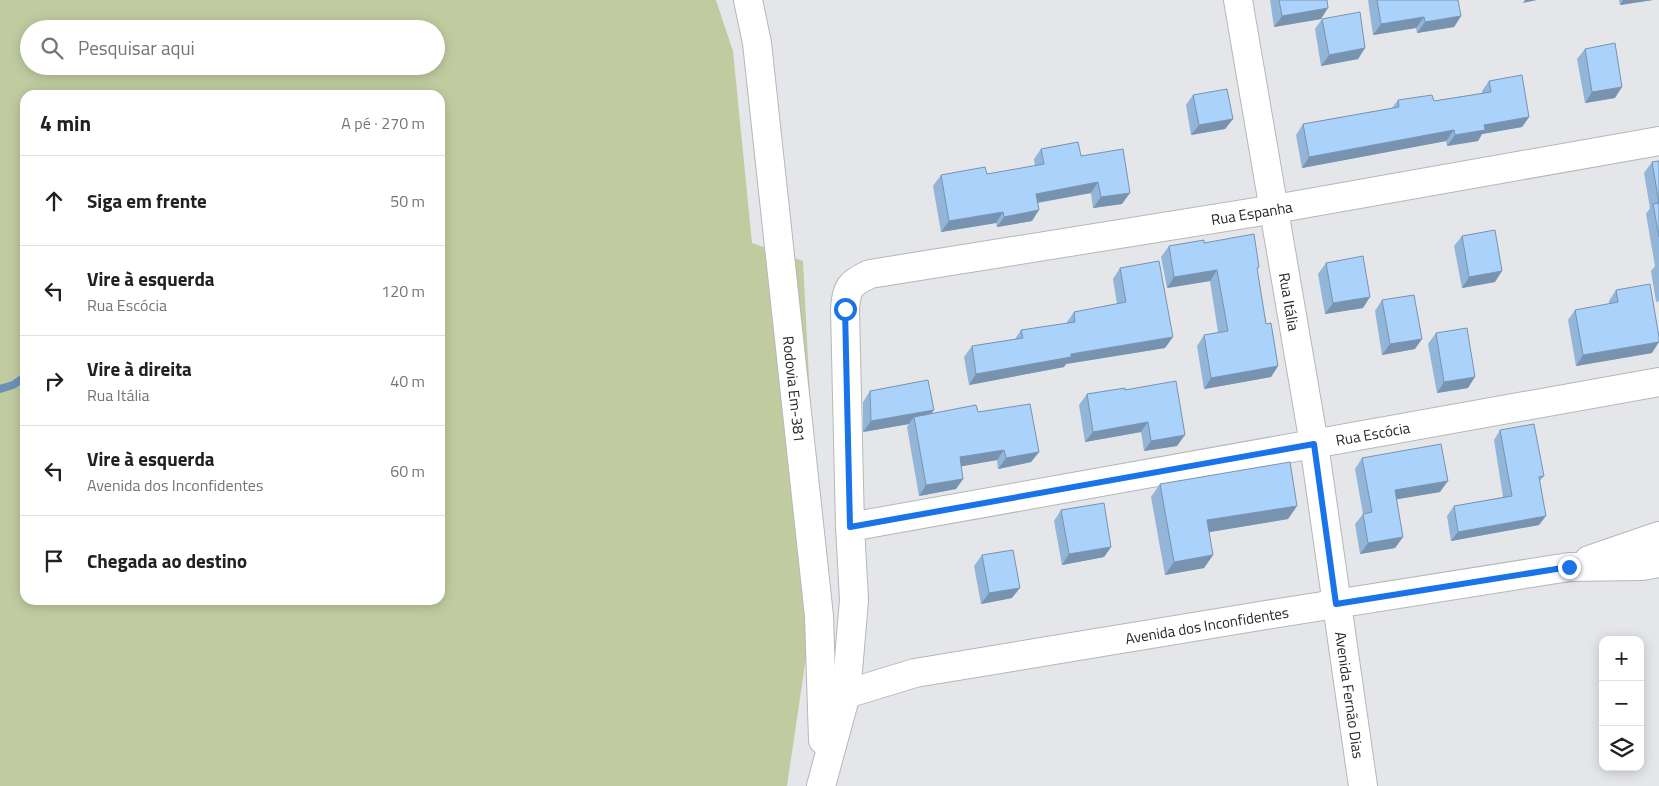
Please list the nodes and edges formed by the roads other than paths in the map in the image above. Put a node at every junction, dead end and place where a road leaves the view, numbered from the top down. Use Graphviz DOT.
graph roads {
  1 [pos="748,0"];
  2 [pos="1238,0"];
  3 [pos="1659,141"];
  4 [pos="1275,209"];
  5 [pos="847,290"];
  6 [pos="1659,382"];
  7 [pos="1314,444"];
  8 [pos="850,527"];
  9 [pos="1659,536"];
  10 [pos="1659,564"];
  11 [pos="1569,567"];
  12 [pos="1336,604"];
  13 [pos="846,694"];
  14 [pos="822,783"];
  15 [pos="1363,786"];
  1 -- 14 [label="street, Rodovia Em-381"];
  2 -- 4 [label="street, Rua Itália"];
  3 -- 4 [label="street, Rua Espanha"];
  4 -- 5 [label="street, Rua Espanha"];
  4 -- 7 [label="street, Rua Itália"];
  5 -- 8 [label="street, Rodovia Em-381"];
  6 -- 7 [label="street, Rua Escócia"];
  7 -- 8 [label="street, Rua Escócia"];
  7 -- 12 [label="street, Rua Itália"];
  8 -- 13 [label="street, Rodovia Em-381"];
  9 -- 11 [label="street, Avenida dos Inconfidentes"];
  10 -- 11 [label="street, Avenida dos Inconfidentes"];
  11 -- 12 [label="street, Avenida dos Inconfidentes"];
  12 -- 13 [label="street, Avenida dos Inconfidentes"];
  12 -- 15 [label="street, Avenida Fernão Dias"];
  13 -- 14 [label="street, Rodovia Em-381"];
}
